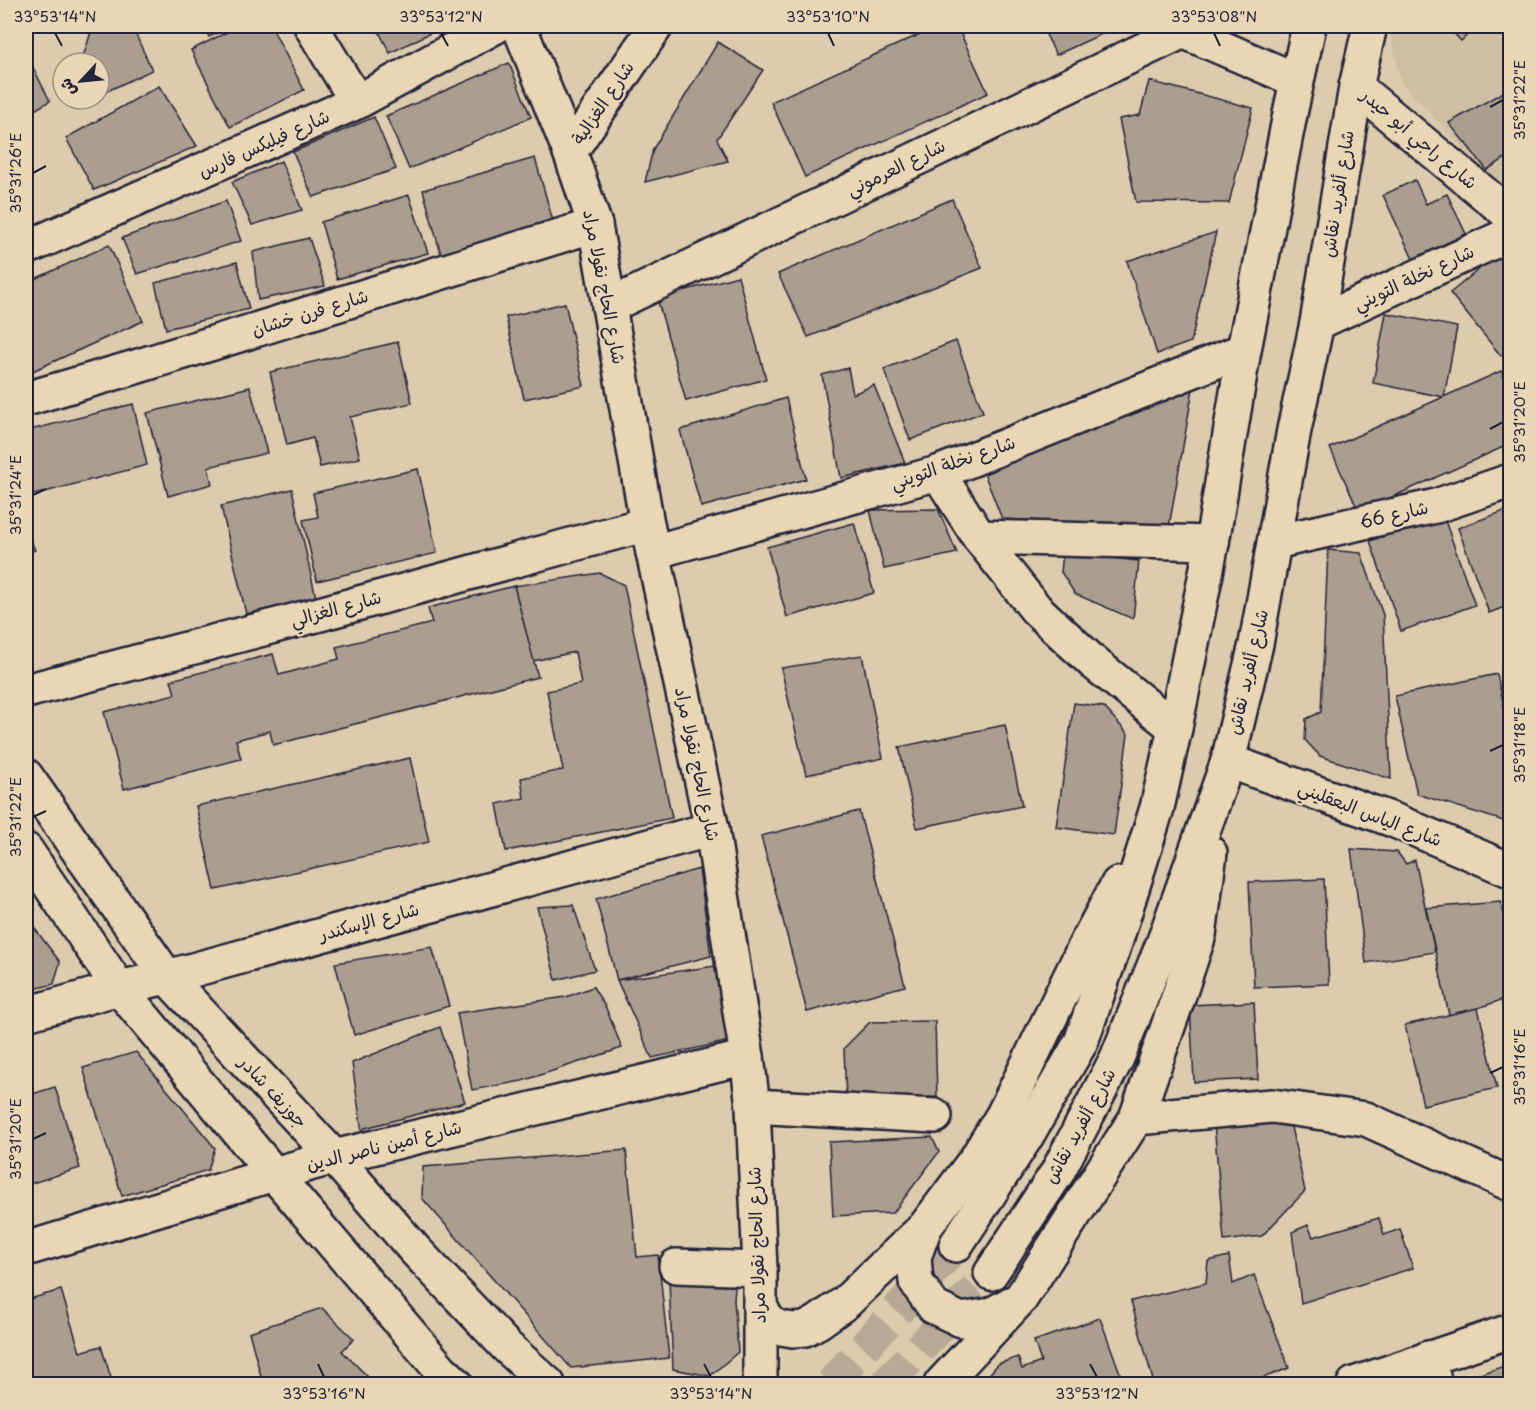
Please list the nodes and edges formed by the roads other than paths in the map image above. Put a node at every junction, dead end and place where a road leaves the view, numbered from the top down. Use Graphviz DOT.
graph roads {
  1 [pos="310,26"];
  2 [pos="496,26"];
  3 [pos="519,26"];
  4 [pos="656,26"];
  5 [pos="1309,26"];
  6 [pos="1370,26"];
  7 [pos="1182,28"];
  8 [pos="1296,80"];
  9 [pos="1356,87"];
  10 [pos="357,102"];
  11 [pos="570,152"];
  12 [pos="1510,215"];
  13 [pos="595,225"];
  14 [pos="1510,234"];
  15 [pos="26,248"];
  16 [pos="609,306"];
  17 [pos="1317,323"];
  18 [pos="1244,350"];
  19 [pos="26,399"];
  20 [pos="938,473"];
  21 [pos="1510,481"];
  22 [pos="979,537"];
  23 [pos="650,538"];
  24 [pos="1275,542"];
  25 [pos="1212,543"];
  26 [pos="26,691"];
  27 [pos="1175,728"];
  28 [pos="1228,761"];
  29 [pos="26,776"];
  30 [pos="1216,797"];
  31 [pos="1157,808"];
  32 [pos="712,829"];
  33 [pos="26,850"];
  34 [pos="1510,870"];
  35 [pos="167,977"];
  36 [pos="119,988"];
  37 [pos="26,1014"];
  38 [pos="747,1057"];
  39 [pos="753,1106"];
  40 [pos="935,1116"];
  41 [pos="1136,1118"];
  42 [pos="334,1157"];
  43 [pos="274,1174"];
  44 [pos="1510,1184"];
  45 [pos="925,1227"];
  46 [pos="956,1245"];
  47 [pos="26,1249"];
  48 [pos="676,1266"];
  49 [pos="760,1269"];
  50 [pos="991,1273"];
  51 [pos="1021,1298"];
  52 [pos="760,1306"];
  53 [pos="1510,1331"];
  54 [pos="1432,1371"];
  55 [pos="456,1384"];
  56 [pos="548,1384"];
  57 [pos="760,1384"];
  58 [pos="941,1384"];
  59 [pos="1354,1384"];
  1 -- 10 [label="main road"];
  2 -- 10 [label="main road, شارع فيليكس فارس"];
  3 -- 11 [label="main road, شارع الحاج نقولا مراد"];
  4 -- 11 [label="main road, شارع الغزالية"];
  5 -- 8 [label="main road"];
  6 -- 9 [label="main road, شارع ألفريد نقاش"];
  7 -- 8 [label="main road"];
  7 -- 16 [label="main road, شارع العرموني"];
  8 -- 18 [label="main road"];
  9 -- 12 [label="main road, شارع راجي أبو حيدر"];
  9 -- 17 [label="main road, شارع ألفريد نقاش"];
  10 -- 15 [label="main road, شارع فيليكس فارس"];
  11 -- 13 [label="main road, شارع الحاج نقولا مراد"];
  13 -- 16 [label="main road, شارع الحاج نقولا مراد"];
  13 -- 19 [label="main road, شارع فرن خشان"];
  14 -- 17 [label="main road, شارع نخلة التويني"];
  16 -- 23 [label="main road, شارع الحاج نقولا مراد"];
  17 -- 24 [label="main road, شارع ألفريد نقاش"];
  18 -- 20 [label="main road, شارع نخلة التويني"];
  18 -- 25 [label="main road"];
  20 -- 22 [label="main road"];
  20 -- 23 [label="main road, شارع نخلة التويني"];
  21 -- 24 [label="main road, شارع 66"];
  22 -- 25 [label="main road"];
  22 -- 27 [label="main road"];
  23 -- 26 [label="main road, شارع الغزالي"];
  23 -- 32 [label="main road, شارع الحاج نقولا مراد"];
  24 -- 28 [label="main road, شارع ألفريد نقاش"];
  25 -- 27 [label="main road"];
  27 -- 31 [label="main road"];
  28 -- 30 [label="main road, شارع ألفريد نقاش"];
  28 -- 34 [label="main road, شارع الياس البعقليني"];
  29 -- 35 [label="main road, جوزيف شادر"];
  30 -- 41 [label="main road"];
  30 -- 50 [label="main road, شارع ألفريد نقاش"];
  31 -- 45 [label="main road"];
  31 -- 46 [label="main road"];
  32 -- 35 [label="main road, شارع الإسكندر"];
  32 -- 38 [label="main road, شارع الحاج نقولا مراد"];
  33 -- 36 [label="main road"];
  35 -- 36 [label="main road, شارع الإسكندر"];
  35 -- 42 [label="main road, جوزيف شادر"];
  36 -- 37 [label="main road, شارع الإسكندر"];
  36 -- 43 [label="main road"];
  38 -- 39 [label="main road, شارع الحاج نقولا مراد"];
  38 -- 42 [label="main road, شارع أمين ناصر الدين"];
  39 -- 40 [label="main road"];
  39 -- 49 [label="main road, شارع الحاج نقولا مراد"];
  41 -- 44 [label="main road"];
  41 -- 51 [label="main road"];
  42 -- 43 [label="main road, شارع أمين ناصر الدين"];
  42 -- 56 [label="main road, جوزيف شادر"];
  43 -- 47 [label="main road, شارع أمين ناصر الدين"];
  43 -- 55 [label="main road"];
  45 -- 51 [label="main road"];
  45 -- 52 [label="main road"];
  48 -- 49 [label="main road"];
  49 -- 52 [label="main road, شارع الحاج نقولا مراد"];
  51 -- 58 [label="main road"];
  52 -- 57 [label="main road, شارع الحاج نقولا مراد"];
  53 -- 54 [label="main road"];
  54 -- 59 [label="main road"];
}
